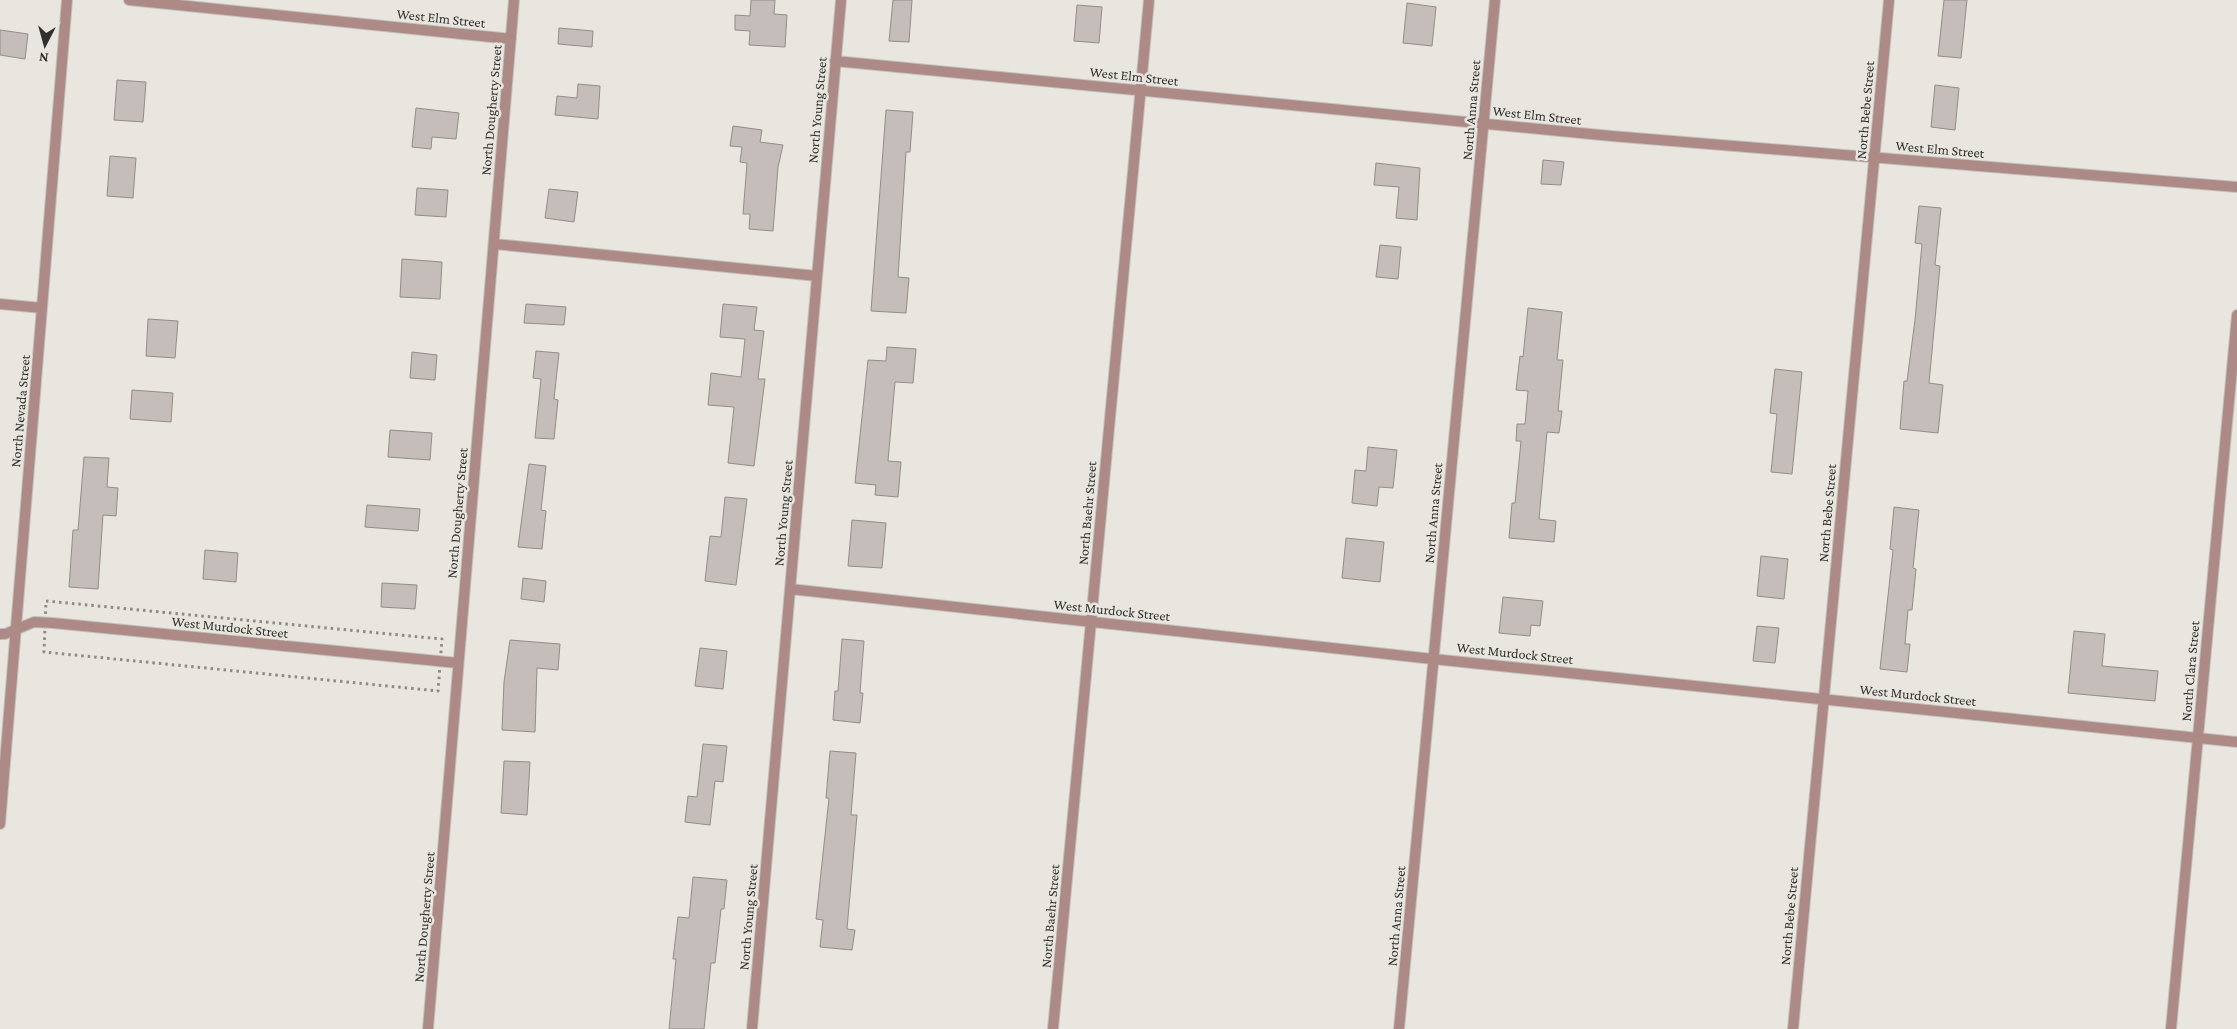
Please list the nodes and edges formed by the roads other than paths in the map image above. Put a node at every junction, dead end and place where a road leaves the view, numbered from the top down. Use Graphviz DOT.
graph roads {
  1 [pos="67,0"];
  2 [pos="129,0"];
  3 [pos="514,0"];
  4 [pos="841,0"];
  5 [pos="1149,0"];
  6 [pos="1495,0"];
  7 [pos="1889,0"];
  8 [pos="511,38"];
  9 [pos="835,61"];
  10 [pos="1141,90"];
  11 [pos="1484,124"];
  12 [pos="1874,157"];
  13 [pos="2237,187"];
  14 [pos="494,244"];
  15 [pos="817,276"];
  16 [pos="0,304"];
  17 [pos="42,308"];
  18 [pos="2237,315"];
  19 [pos="790,589"];
  20 [pos="1091,622"];
  21 [pos="16,629"];
  22 [pos="0,634"];
  23 [pos="1433,658"];
  24 [pos="458,663"];
  25 [pos="1823,700"];
  26 [pos="2198,738"];
  27 [pos="2237,742"];
  28 [pos="0,824"];
  29 [pos="428,1029"];
  30 [pos="752,1029"];
  31 [pos="1053,1029"];
  32 [pos="1399,1029"];
  33 [pos="1793,1029"];
  34 [pos="2171,1029"];
  1 -- 17 [label="street, North Nevada Street"];
  2 -- 8 [label="street, West Elm Street"];
  3 -- 8 [label="street, North Dougherty Street"];
  4 -- 9 [label="street, North Young Street"];
  5 -- 10 [label="street, North Baehr Street"];
  6 -- 11 [label="street, North Anna Street"];
  7 -- 12 [label="street, North Bebe Street"];
  8 -- 14 [label="street, North Dougherty Street"];
  9 -- 10 [label="street, West Elm Street"];
  9 -- 15 [label="street, North Young Street"];
  10 -- 11 [label="street, West Elm Street"];
  10 -- 20 [label="street, North Baehr Street"];
  11 -- 12 [label="street, West Elm Street"];
  11 -- 23 [label="street, North Anna Street"];
  12 -- 13 [label="street, West Elm Street"];
  12 -- 25 [label="street, North Bebe Street"];
  14 -- 15 [label="street"];
  14 -- 24 [label="street, North Dougherty Street"];
  15 -- 19 [label="street, North Young Street"];
  16 -- 17 [label="street"];
  17 -- 21 [label="street, North Nevada Street"];
  18 -- 26 [label="street, North Clara Street"];
  19 -- 20 [label="street, West Murdock Street"];
  19 -- 30 [label="street, North Young Street"];
  20 -- 23 [label="street, West Murdock Street"];
  20 -- 31 [label="street, North Baehr Street"];
  21 -- 22 [label="street, West Murdock Street"];
  21 -- 24 [label="street, West Murdock Street"];
  21 -- 28 [label="street, North Nevada Street"];
  23 -- 25 [label="street, West Murdock Street"];
  23 -- 32 [label="street, North Anna Street"];
  24 -- 29 [label="street, North Dougherty Street"];
  25 -- 26 [label="street, West Murdock Street"];
  25 -- 33 [label="street, North Bebe Street"];
  26 -- 27 [label="street, West Murdock Street"];
  26 -- 34 [label="street, North Clara Street"];
}
